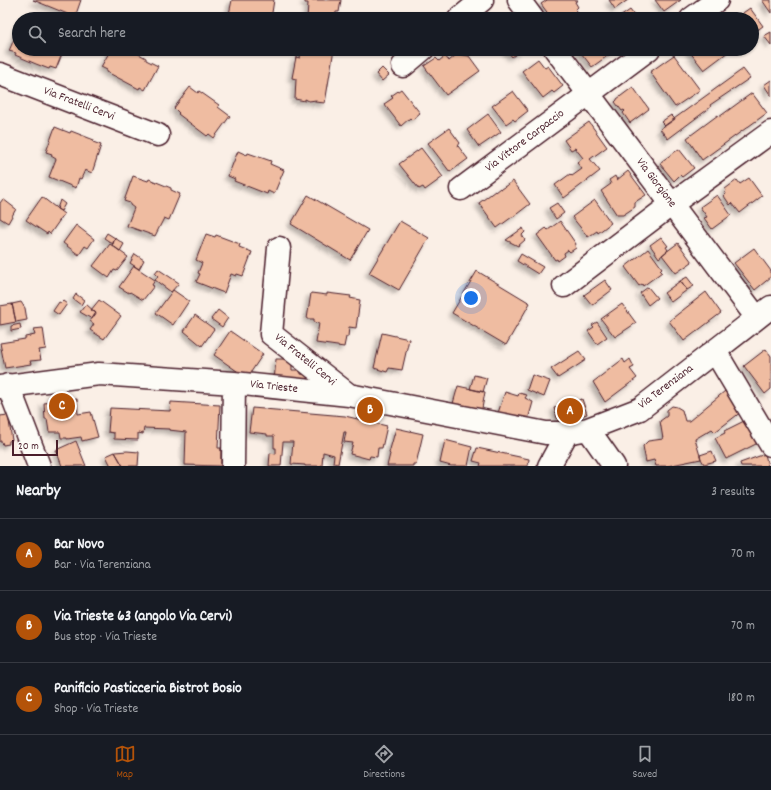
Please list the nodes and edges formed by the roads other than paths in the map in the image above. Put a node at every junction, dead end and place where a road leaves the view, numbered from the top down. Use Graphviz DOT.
graph roads {
  1 [pos="482,0"];
  2 [pos="519,0"];
  3 [pos="717,0"];
  4 [pos="467,12"];
  5 [pos="528,12"];
  6 [pos="701,12"];
  7 [pos="415,56"];
  8 [pos="559,56"];
  9 [pos="639,56"];
  10 [pos="403,66"];
  11 [pos="0,74"];
  12 [pos="589,93"];
  13 [pos="771,132"];
  14 [pos="158,135"];
  15 [pos="461,189"];
  16 [pos="672,204"];
  17 [pos="279,248"];
  18 [pos="564,286"];
  19 [pos="764,313"];
  20 [pos="714,351"];
  21 [pos="234,383"];
  22 [pos="4,386"];
  23 [pos="349,395"];
  24 [pos="588,429"];
  25 [pos="556,433"];
  26 [pos="771,445"];
  27 [pos="39,466"];
  28 [pos="233,466"];
  29 [pos="549,466"];
  30 [pos="614,466"];
  1 -- 4 [label="street"];
  2 -- 5 [label="street"];
  3 -- 6 [label="street"];
  7 -- 10 [label="street"];
  8 -- 12 [label="street, Via Giorgione"];
  9 -- 12 [label="street, Via Vittore Carpaccio"];
  11 -- 14 [label="street, Via Fratelli Cervi"];
  12 -- 15 [label="street, Via Vittore Carpaccio"];
  12 -- 16 [label="street, Via Giorgione"];
  13 -- 16 [label="street"];
  16 -- 18 [label="street"];
  16 -- 19 [label="street, Via Giorgione"];
  17 -- 23 [label="street, Via Fratelli Cervi"];
  19 -- 20 [label="street, Via Terenziana"];
  20 -- 24 [label="street, Via Terenziana"];
  20 -- 26 [label="street"];
  21 -- 22 [label="street, Via Trieste"];
  21 -- 23 [label="street, Via Trieste"];
  21 -- 28 [label="street"];
  22 -- 27 [label="street"];
  23 -- 25 [label="street, Via Trieste"];
  24 -- 25 [label="street, Via Terenziana"];
  24 -- 30 [label="street"];
  25 -- 29 [label="street"];
}
